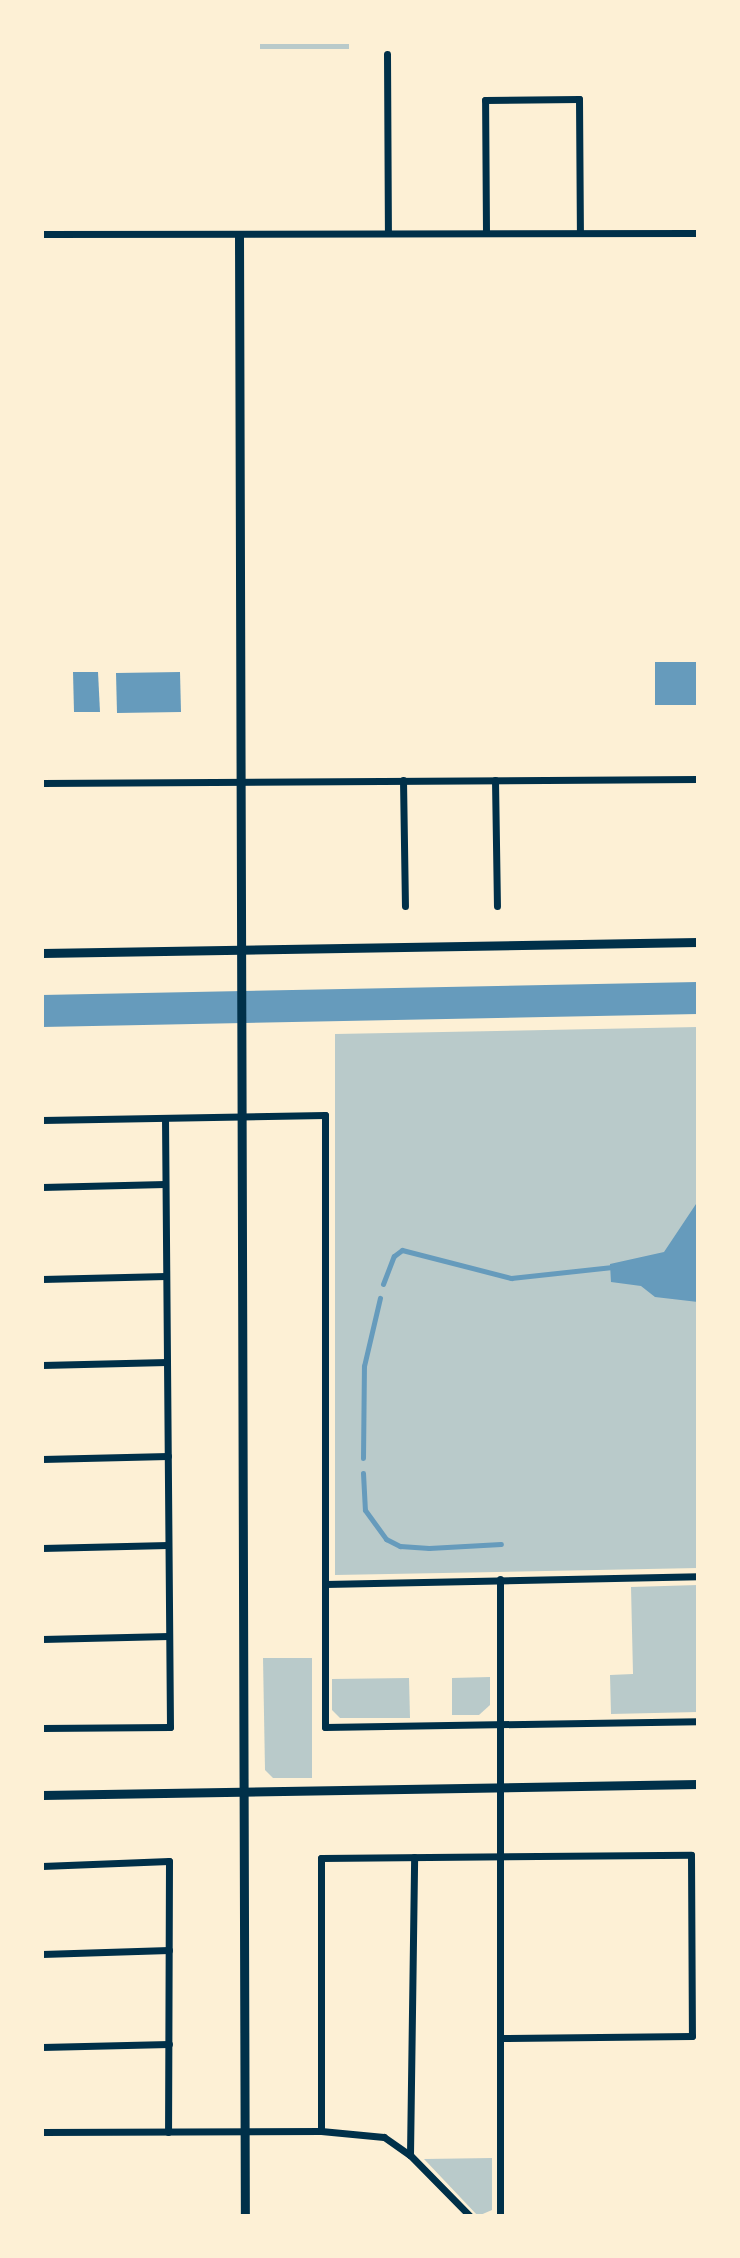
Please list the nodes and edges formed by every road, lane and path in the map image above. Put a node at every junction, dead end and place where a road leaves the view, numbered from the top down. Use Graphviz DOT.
graph roads {
  1 [pos="387,54"];
  2 [pos="486,231"];
  3 [pos="580,231"];
  4 [pos="388,232"];
  5 [pos="698,233"];
  6 [pos="42,234"];
  7 [pos="239,235"];
  8 [pos="698,779"];
  9 [pos="403,780"];
  10 [pos="495,780"];
  11 [pos="243,781"];
  12 [pos="42,783"];
  13 [pos="405,906"];
  14 [pos="497,906"];
  15 [pos="698,942"];
  16 [pos="242,949"];
  17 [pos="42,953"];
  18 [pos="245,1116"];
  19 [pos="165,1118"];
  20 [pos="42,1120"];
  21 [pos="165,1184"];
  22 [pos="42,1187"];
  23 [pos="166,1276"];
  24 [pos="42,1279"];
  25 [pos="167,1362"];
  26 [pos="42,1365"];
  27 [pos="168,1456"];
  28 [pos="42,1459"];
  29 [pos="168,1545"];
  30 [pos="42,1548"];
  31 [pos="698,1576"];
  32 [pos="500,1579"];
  33 [pos="325,1584"];
  34 [pos="169,1636"];
  35 [pos="42,1639"];
  36 [pos="698,1721"];
  37 [pos="502,1725"];
  38 [pos="42,1728"];
  39 [pos="698,1784"];
  40 [pos="503,1786"];
  41 [pos="246,1791"];
  42 [pos="42,1795"];
  43 [pos="503,1856"];
  44 [pos="414,1857"];
  45 [pos="42,1866"];
  46 [pos="169,1950"];
  47 [pos="42,1954"];
  48 [pos="503,2038"];
  49 [pos="169,2044"];
  50 [pos="42,2047"];
  51 [pos="321,2131"];
  52 [pos="42,2132"];
  53 [pos="168,2132"];
  54 [pos="246,2132"];
  55 [pos="410,2155"];
  56 [pos="245,2216"];
  57 [pos="470,2216"];
  58 [pos="500,2216"];
  1 -- 4 [label="street"];
  2 -- 3 [label="street"];
  2 -- 3 [label="street"];
  2 -- 4 [label="street"];
  3 -- 5 [label="street"];
  4 -- 7 [label="street"];
  6 -- 7 [label="street"];
  7 -- 11 [label="street"];
  8 -- 10 [label="street"];
  9 -- 10 [label="street"];
  9 -- 11 [label="street"];
  9 -- 13 [label="street"];
  10 -- 14 [label="street"];
  11 -- 12 [label="street"];
  11 -- 16 [label="street"];
  15 -- 16 [label="street"];
  16 -- 17 [label="street"];
  16 -- 18 [label="street"];
  18 -- 19 [label="street"];
  18 -- 33 [label="street"];
  18 -- 41 [label="street"];
  19 -- 20 [label="street"];
  19 -- 21 [label="street"];
  21 -- 22 [label="street"];
  21 -- 23 [label="street"];
  23 -- 24 [label="street"];
  23 -- 25 [label="street"];
  25 -- 26 [label="street"];
  25 -- 27 [label="street"];
  27 -- 28 [label="street"];
  27 -- 29 [label="street"];
  29 -- 30 [label="street"];
  29 -- 34 [label="street"];
  31 -- 32 [label="street"];
  32 -- 33 [label="street"];
  32 -- 37 [label="street"];
  33 -- 37 [label="street"];
  34 -- 35 [label="street"];
  34 -- 38 [label="street"];
  36 -- 37 [label="street"];
  37 -- 40 [label="street"];
  39 -- 40 [label="street"];
  40 -- 41 [label="street"];
  40 -- 43 [label="street"];
  41 -- 42 [label="street"];
  41 -- 54 [label="street"];
  43 -- 44 [label="street"];
  43 -- 48 [label="street"];
  43 -- 48 [label="street"];
  44 -- 51 [label="street"];
  44 -- 55 [label="street"];
  45 -- 46 [label="street"];
  46 -- 47 [label="street"];
  46 -- 49 [label="street"];
  48 -- 58 [label="street"];
  49 -- 50 [label="street"];
  49 -- 53 [label="street"];
  51 -- 54 [label="street"];
  51 -- 55 [label="street"];
  52 -- 53 [label="street"];
  53 -- 54 [label="street"];
  54 -- 56 [label="street"];
  55 -- 57 [label="street"];
}
